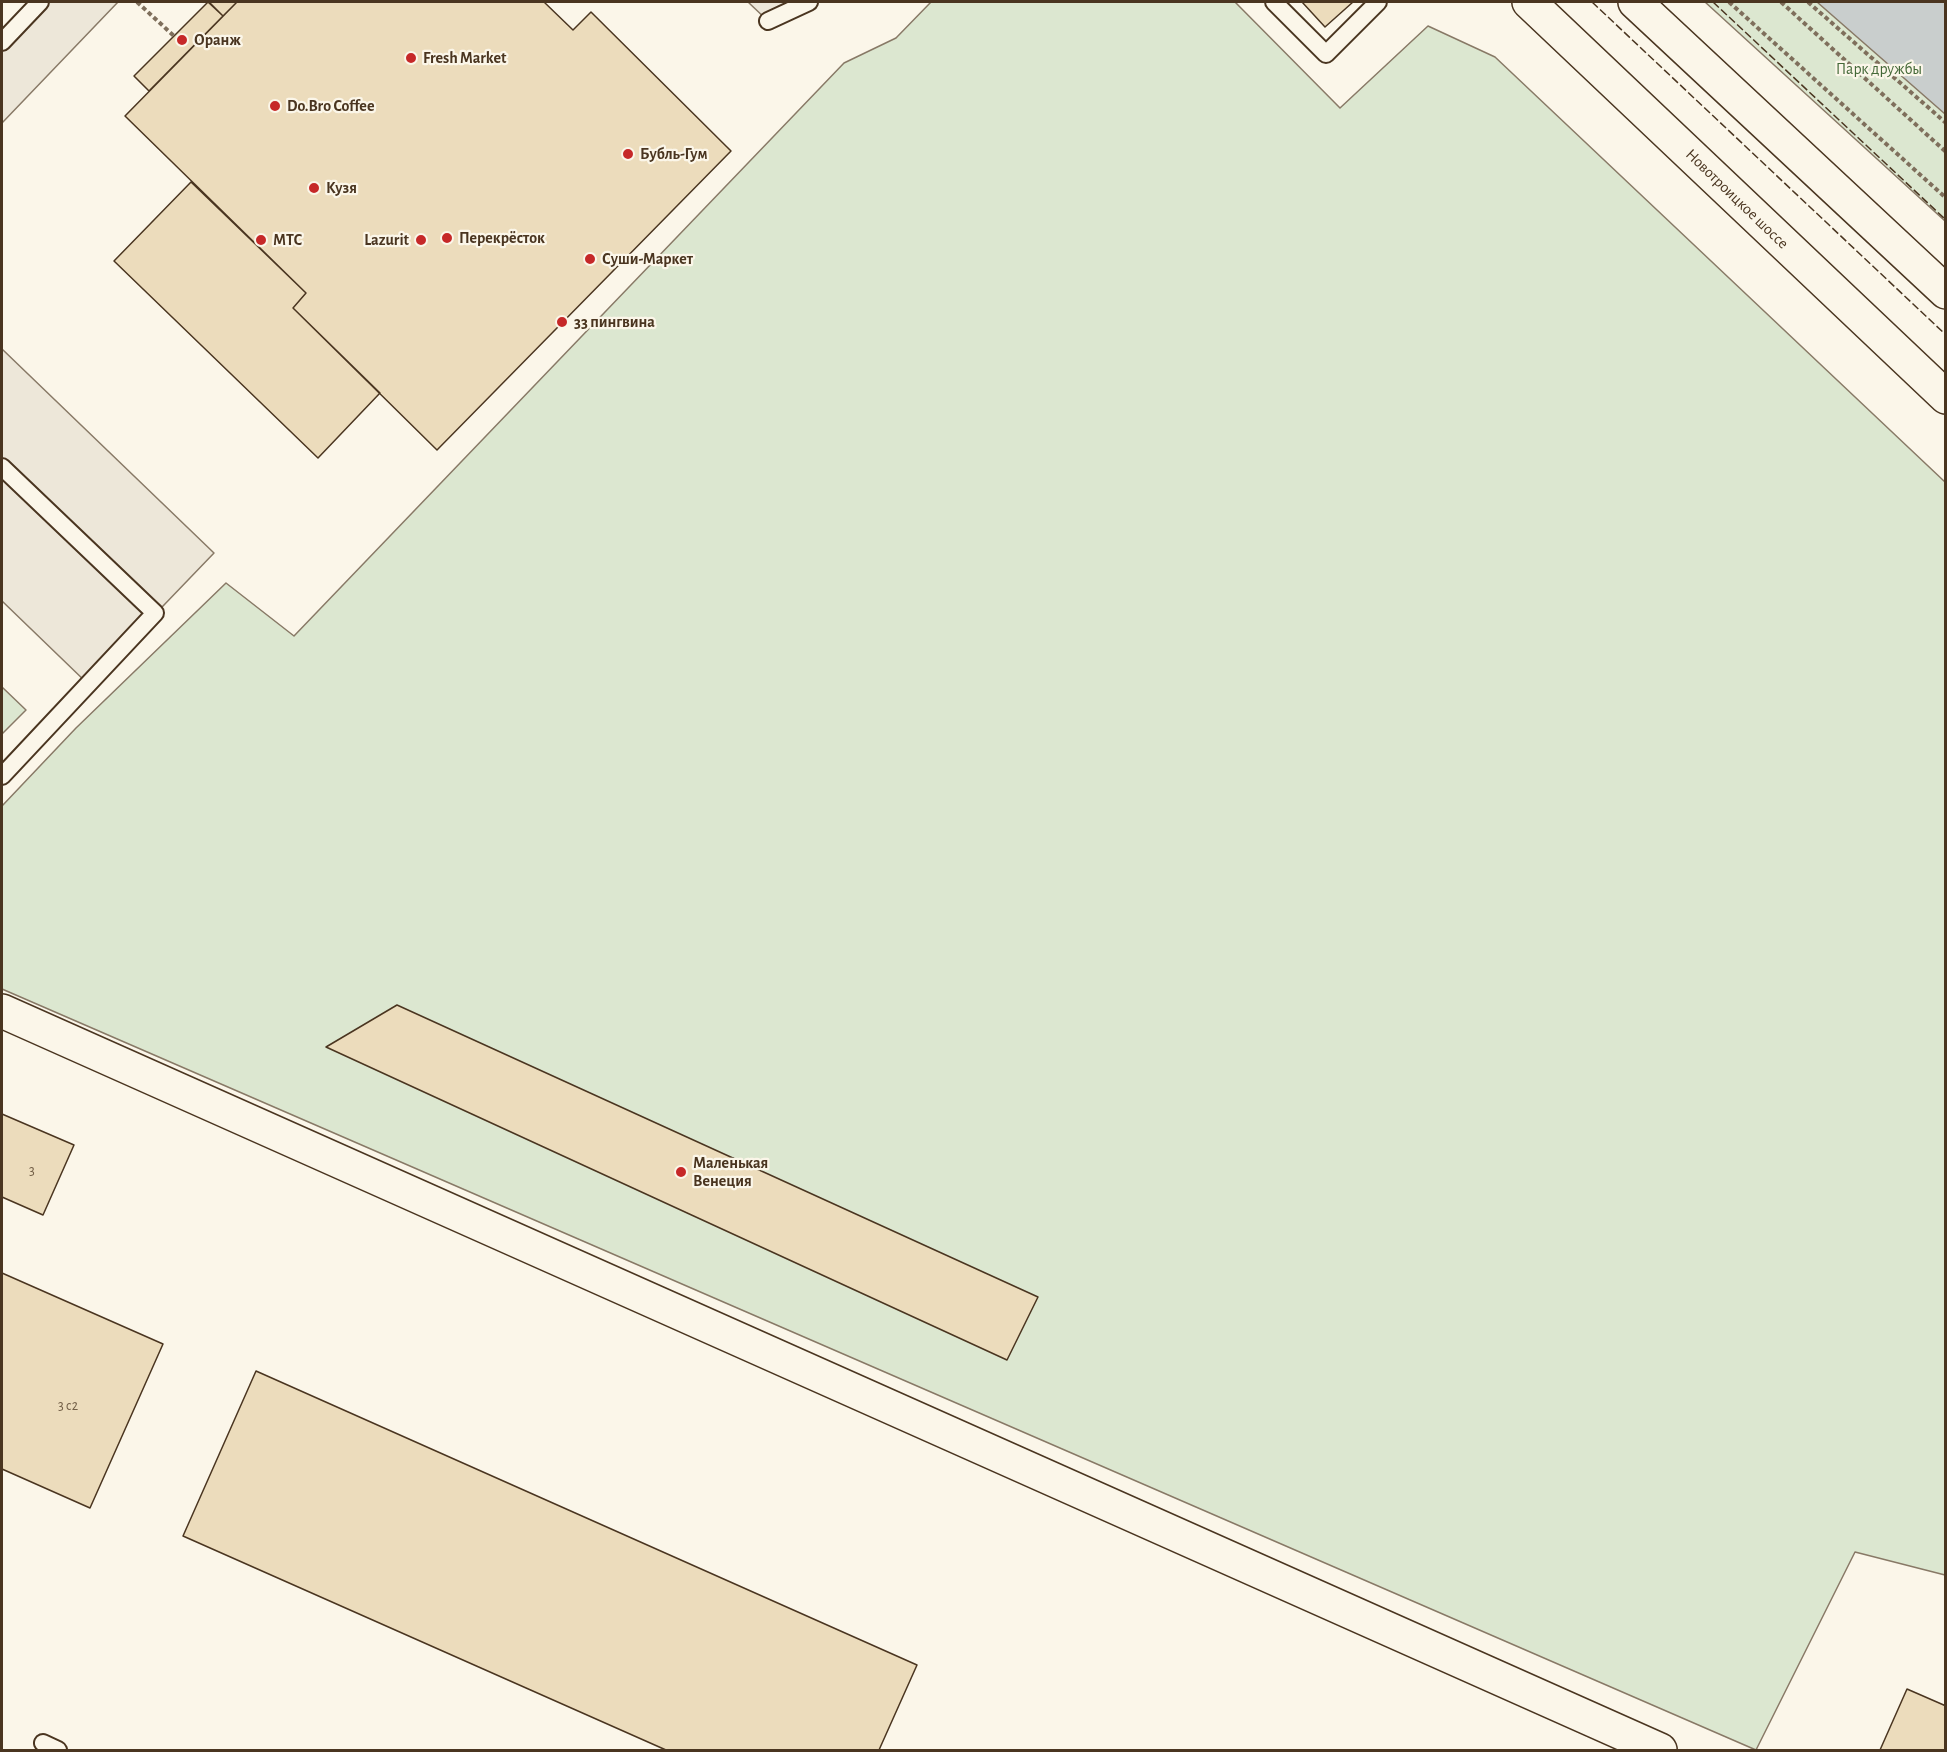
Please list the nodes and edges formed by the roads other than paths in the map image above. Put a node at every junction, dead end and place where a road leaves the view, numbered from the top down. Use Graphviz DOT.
graph roads {
  1 [pos="40,2"];
  2 [pos="809,2"];
  3 [pos="1274,2"];
  4 [pos="1378,2"];
  5 [pos="1529,2"];
  6 [pos="1635,2"];
  7 [pos="768,21"];
  8 [pos="2,42"];
  9 [pos="1946,292"];
  10 [pos="1946,397"];
  11 [pos="2,467"];
  12 [pos="2,776"];
  13 [pos="2,1011"];
  14 [pos="1660,1750"];
  1 -- 8 [label="lane"];
  2 -- 7 [label="lane"];
  3 -- 4 [label="lane"];
  5 -- 10 [label="street, Новотроицкое шоссе"];
  6 -- 9 [label="street"];
  11 -- 12 [label="lane"];
  13 -- 14 [label="street"];
}
